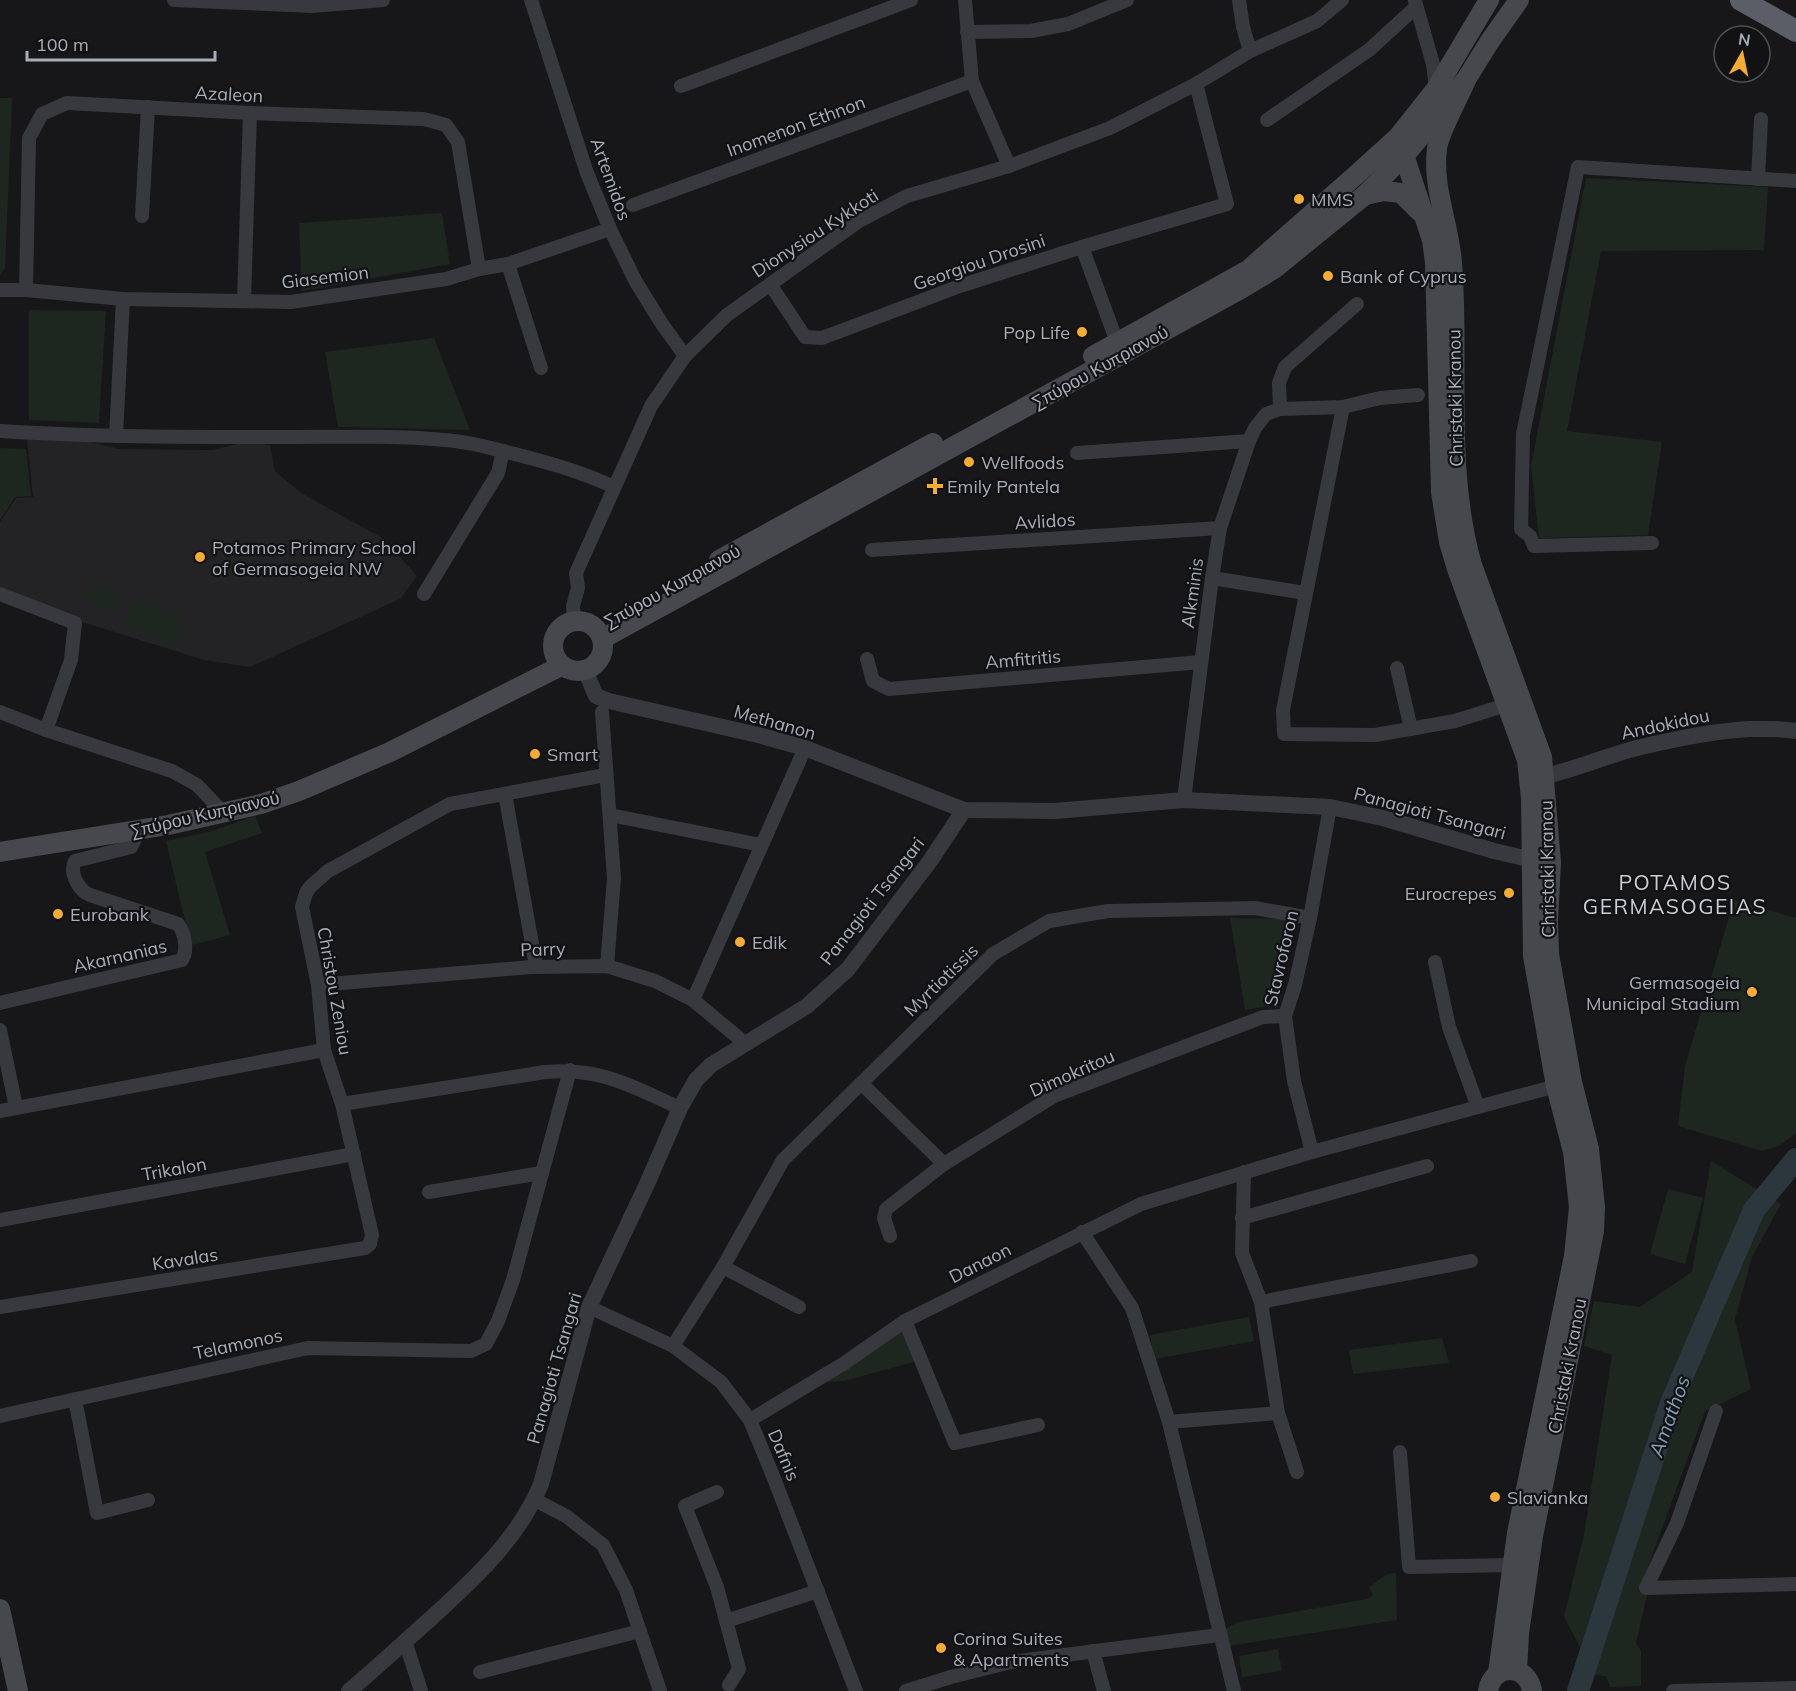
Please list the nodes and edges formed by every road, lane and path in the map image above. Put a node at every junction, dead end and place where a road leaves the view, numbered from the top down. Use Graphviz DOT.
graph roads {
  1 [pos="174,0"];
  2 [pos="383,0"];
  3 [pos="531,0"];
  4 [pos="911,0"];
  5 [pos="964,0"];
  6 [pos="1128,0"];
  7 [pos="1239,0"];
  8 [pos="1342,0"];
  9 [pos="1489,0"];
  10 [pos="1520,0"];
  11 [pos="1741,0"];
  12 [pos="368,1"];
  13 [pos="259,2"];
  14 [pos="1415,3"];
  15 [pos="884,4"];
  16 [pos="1098,6"];
  17 [pos="1796,31"];
  18 [pos="967,32"];
  19 [pos="1250,51"];
  20 [pos="1467,78"];
  21 [pos="972,81"];
  22 [pos="1196,84"];
  23 [pos="681,86"];
  24 [pos="1436,89"];
  25 [pos="148,107"];
  26 [pos="250,113"];
  27 [pos="1761,118"];
  28 [pos="1267,120"];
  29 [pos="1400,147"];
  30 [pos="1008,166"];
  31 [pos="1758,179"];
  32 [pos="1796,181"];
  33 [pos="1365,195"];
  34 [pos="633,205"];
  35 [pos="142,216"];
  36 [pos="1424,216"];
  37 [pos="610,229"];
  38 [pos="1082,247"];
  39 [pos="508,264"];
  40 [pos="479,269"];
  41 [pos="770,284"];
  42 [pos="0,290"];
  43 [pos="26,290"];
  44 [pos="123,299"];
  45 [pos="244,300"];
  46 [pos="1357,304"];
  47 [pos="1117,342"];
  48 [pos="685,356"];
  49 [pos="541,368"];
  50 [pos="1418,395"];
  51 [pos="1343,407"];
  52 [pos="1280,409"];
  53 [pos="0,431"];
  54 [pos="116,436"];
  55 [pos="1249,441"];
  56 [pos="503,451"];
  57 [pos="1077,453"];
  58 [pos="614,487"];
  59 [pos="1220,528"];
  60 [pos="1652,543"];
  61 [pos="872,550"];
  62 [pos="1212,578"];
  63 [pos="1305,593"];
  64 [pos="0,594"];
  65 [pos="424,594"];
  66 [pos="574,621"];
  67 [pos="599,633"];
  68 [pos="867,659"];
  69 [pos="557,661"];
  70 [pos="1201,662"];
  71 [pos="1397,668"];
  72 [pos="585,670"];
  73 [pos="1506,705"];
  74 [pos="0,712"];
  75 [pos="602,712"];
  76 [pos="1411,729"];
  77 [pos="46,730"];
  78 [pos="1796,731"];
  79 [pos="805,748"];
  80 [pos="605,775"];
  81 [pos="1545,777"];
  82 [pos="505,794"];
  83 [pos="1184,800"];
  84 [pos="217,806"];
  85 [pos="1330,807"];
  86 [pos="964,810"];
  87 [pos="610,815"];
  88 [pos="130,831"];
  89 [pos="0,844"];
  90 [pos="761,845"];
  91 [pos="0,852"];
  92 [pos="1541,861"];
  93 [pos="1310,918"];
  94 [pos="1435,962"];
  95 [pos="536,966"];
  96 [pos="607,966"];
  97 [pos="318,986"];
  98 [pos="693,1000"];
  99 [pos="0,1003"];
  100 [pos="1285,1016"];
  101 [pos="0,1030"];
  102 [pos="746,1044"];
  103 [pos="324,1050"];
  104 [pos="570,1070"];
  105 [pos="862,1084"];
  106 [pos="1556,1086"];
  107 [pos="342,1104"];
  108 [pos="16,1107"];
  109 [pos="1478,1107"];
  110 [pos="680,1108"];
  111 [pos="0,1111"];
  112 [pos="1312,1152"];
  113 [pos="354,1154"];
  114 [pos="944,1164"];
  115 [pos="1427,1166"];
  116 [pos="1244,1172"];
  117 [pos="541,1173"];
  118 [pos="429,1192"];
  119 [pos="1242,1218"];
  120 [pos="0,1220"];
  121 [pos="1082,1232"];
  122 [pos="890,1236"];
  123 [pos="372,1239"];
  124 [pos="1471,1261"];
  125 [pos="723,1267"];
  126 [pos="1261,1302"];
  127 [pos="0,1307"];
  128 [pos="589,1307"];
  129 [pos="799,1307"];
  130 [pos="905,1321"];
  131 [pos="673,1346"];
  132 [pos="75,1399"];
  133 [pos="1716,1411"];
  134 [pos="1278,1413"];
  135 [pos="0,1416"];
  136 [pos="750,1420"];
  137 [pos="1169,1422"];
  138 [pos="1038,1425"];
  139 [pos="1400,1452"];
  140 [pos="1297,1472"];
  141 [pos="717,1492"];
  142 [pos="148,1500"];
  143 [pos="535,1500"];
  144 [pos="1511,1565"];
  145 [pos="1796,1584"];
  146 [pos="818,1591"];
  147 [pos="0,1609"];
  148 [pos="726,1621"];
  149 [pos="640,1631"];
  150 [pos="1220,1635"];
  151 [pos="405,1641"];
  152 [pos="1093,1651"];
  153 [pos="480,1671"];
  154 [pos="1508,1672"];
  155 [pos="951,1677"];
  156 [pos="729,1685"];
  157 [pos="1796,1688"];
  158 [pos="1536,1689"];
  159 [pos="18,1691"];
  160 [pos="349,1691"];
  161 [pos="421,1691"];
  162 [pos="660,1691"];
  163 [pos="856,1691"];
  164 [pos="906,1691"];
  165 [pos="956,1691"];
  166 [pos="1104,1691"];
  167 [pos="1234,1691"];
  168 [pos="1488,1691"];
  169 [pos="1672,1691"];
  1 -- 13 [label="street"];
  2 -- 12 [label="street"];
  3 -- 37 [label="street, Artemidos"];
  4 -- 15 [label="street"];
  5 -- 18 [label="street"];
  6 -- 16 [label="street"];
  7 -- 19 [label="street"];
  8 -- 19 [label="street, Dionysiou Kykkoti"];
  9 -- 24 [label="main road, Σπύρου Κυπριανού"];
  10 -- 20 [label="main road, Σπύρου Κυπριανού"];
  11 -- 17 [label="highway"];
  12 -- 13 [label="street"];
  14 -- 24 [label="street"];
  14 -- 28 [label="street"];
  15 -- 23 [label="street"];
  16 -- 18 [label="street"];
  18 -- 21 [label="street"];
  19 -- 22 [label="street, Dionysiou Kykkoti"];
  20 -- 29 [label="main road, Σπύρου Κυπριανού"];
  20 -- 81 [label="main road, Christaki Kranou"];
  21 -- 30 [label="street"];
  21 -- 34 [label="street, Inomenon Ethnon"];
  22 -- 30 [label="street, Dionysiou Kykkoti"];
  22 -- 38 [label="street, Georgiou Drosini"];
  24 -- 29 [label="main road, Σπύρου Κυπριανού"];
  25 -- 26 [label="street, Azaleon"];
  25 -- 35 [label="street"];
  25 -- 43 [label="street, Azaleon"];
  26 -- 40 [label="street, Azaleon"];
  26 -- 45 [label="street"];
  27 -- 31 [label="street"];
  29 -- 33 [label="main road, Σπύρου Κυπριανού"];
  29 -- 36 [label="main road, Christaki Kranou"];
  29 -- 47 [label="main road, Σπύρου Κυπριανού"];
  30 -- 41 [label="street, Dionysiou Kykkoti"];
  31 -- 32 [label="street"];
  31 -- 60 [label="street"];
  33 -- 36 [label="main road"];
  33 -- 67 [label="main road, Σπύρου Κυπριανού"];
  36 -- 73 [label="main road, Christaki Kranou"];
  37 -- 39 [label="street, Giasemion"];
  37 -- 48 [label="street, Artemidos"];
  38 -- 41 [label="street, Georgiou Drosini"];
  38 -- 47 [label="street"];
  39 -- 40 [label="street, Giasemion"];
  39 -- 49 [label="street"];
  40 -- 45 [label="street, Giasemion"];
  41 -- 48 [label="street, Dionysiou Kykkoti"];
  42 -- 43 [label="street, Giasemion"];
  43 -- 44 [label="street, Giasemion"];
  44 -- 45 [label="street, Giasemion"];
  44 -- 54 [label="street"];
  46 -- 52 [label="street"];
  47 -- 67 [label="main road, Σπύρου Κυπριανού"];
  48 -- 58 [label="street, Dionysiou Kykkoti"];
  50 -- 51 [label="street"];
  51 -- 52 [label="street"];
  51 -- 63 [label="street"];
  52 -- 55 [label="street, Alkminis"];
  53 -- 54 [label="street"];
  54 -- 56 [label="street"];
  55 -- 57 [label="street"];
  55 -- 59 [label="street, Alkminis"];
  56 -- 58 [label="street"];
  56 -- 65 [label="street"];
  58 -- 66 [label="street, Dionysiou Kykkoti"];
  59 -- 61 [label="street, Avlidos"];
  59 -- 62 [label="street, Alkminis"];
  62 -- 63 [label="street"];
  62 -- 70 [label="street, Alkminis"];
  63 -- 76 [label="street"];
  64 -- 77 [label="street"];
  66 -- 67 [label="main road"];
  66 -- 69 [label="main road"];
  67 -- 72 [label="main road"];
  68 -- 70 [label="street, Amfitritis"];
  69 -- 72 [label="main road"];
  69 -- 84 [label="main road, Σπύρου Κυπριανού"];
  69 -- 88 [label="main road, Σπύρου Κυπριανού"];
  70 -- 83 [label="street, Alkminis"];
  71 -- 76 [label="street"];
  72 -- 79 [label="street, Methanon"];
  73 -- 76 [label="street"];
  73 -- 92 [label="main road, Christaki Kranou"];
  74 -- 77 [label="street"];
  75 -- 80 [label="street"];
  77 -- 84 [label="street"];
  78 -- 81 [label="street, Andokidou"];
  79 -- 86 [label="street, Methanon"];
  79 -- 90 [label="street"];
  80 -- 82 [label="street, Christou Zeniou"];
  80 -- 87 [label="street"];
  81 -- 92 [label="main road, Christaki Kranou"];
  82 -- 95 [label="street"];
  82 -- 97 [label="street, Christou Zeniou"];
  83 -- 85 [label="street, Panagioti Tsangari"];
  83 -- 86 [label="street, Panagioti Tsangari"];
  84 -- 89 [label="main road, Σπύρου Κυπριανού"];
  85 -- 92 [label="street, Panagioti Tsangari"];
  85 -- 93 [label="street, Stavroforon"];
  86 -- 102 [label="street, Panagioti Tsangari"];
  87 -- 90 [label="street"];
  87 -- 96 [label="street"];
  88 -- 91 [label="main road, Σπύρου Κυπριανού"];
  88 -- 99 [label="street, Akarnanias"];
  90 -- 98 [label="street"];
  92 -- 106 [label="main road, Christaki Kranou"];
  92 -- 154 [label="main road, Christaki Kranou"];
  93 -- 100 [label="street, Stavroforon"];
  93 -- 105 [label="street, Myrtiotissis"];
  94 -- 109 [label="street"];
  95 -- 96 [label="street, Parry"];
  95 -- 97 [label="street, Parry"];
  96 -- 98 [label="street, Parry"];
  97 -- 103 [label="street, Christou Zeniou"];
  98 -- 102 [label="street, Parry"];
  100 -- 112 [label="street, Stavroforon"];
  100 -- 114 [label="street, Dimokritou"];
  101 -- 108 [label="street"];
  102 -- 110 [label="street, Panagioti Tsangari"];
  103 -- 107 [label="street, Christou Zeniou"];
  103 -- 108 [label="street"];
  104 -- 107 [label="street"];
  104 -- 110 [label="street"];
  104 -- 117 [label="street"];
  105 -- 114 [label="street"];
  105 -- 125 [label="street, Myrtiotissis"];
  106 -- 109 [label="street, Danaon"];
  106 -- 144 [label="main road, Christaki Kranou"];
  107 -- 113 [label="street, Christou Zeniou"];
  108 -- 111 [label="street"];
  109 -- 112 [label="street, Danaon"];
  110 -- 128 [label="street, Panagioti Tsangari"];
  112 -- 116 [label="street, Danaon"];
  113 -- 120 [label="street, Trikalon"];
  113 -- 123 [label="street, Christou Zeniou"];
  114 -- 122 [label="street, Dimokritou"];
  115 -- 119 [label="street"];
  116 -- 119 [label="street"];
  116 -- 121 [label="street, Danaon"];
  117 -- 118 [label="street"];
  117 -- 132 [label="street, Telamonos"];
  119 -- 126 [label="street"];
  121 -- 130 [label="street, Danaon"];
  121 -- 137 [label="street"];
  123 -- 127 [label="street, Kavalas"];
  124 -- 126 [label="street"];
  125 -- 129 [label="street"];
  125 -- 131 [label="street, Myrtiotissis"];
  126 -- 134 [label="street"];
  128 -- 131 [label="street, Dafnis"];
  128 -- 143 [label="street, Panagioti Tsangari"];
  130 -- 136 [label="street, Danaon"];
  130 -- 138 [label="street"];
  131 -- 136 [label="street, Dafnis"];
  132 -- 135 [label="street, Telamonos"];
  132 -- 142 [label="street"];
  133 -- 145 [label="street"];
  134 -- 137 [label="street"];
  134 -- 140 [label="street"];
  136 -- 146 [label="street, Dafnis"];
  137 -- 150 [label="street"];
  139 -- 144 [label="street"];
  141 -- 148 [label="street"];
  143 -- 149 [label="street"];
  143 -- 151 [label="street, Panagioti Tsangari"];
  144 -- 154 [label="main road, Christaki Kranou"];
  146 -- 148 [label="street"];
  146 -- 163 [label="street, Dafnis"];
  147 -- 159 [label="main road"];
  148 -- 156 [label="street"];
  149 -- 153 [label="street"];
  149 -- 162 [label="street"];
  150 -- 152 [label="street"];
  150 -- 167 [label="street"];
  151 -- 160 [label="street, Panagioti Tsangari"];
  151 -- 161 [label="street"];
  152 -- 155 [label="street"];
  152 -- 166 [label="street"];
  154 -- 158 [label="main road"];
  154 -- 168 [label="main road"];
  155 -- 164 [label="street"];
  155 -- 165 [label="street"];
  157 -- 169 [label="street"];
}
